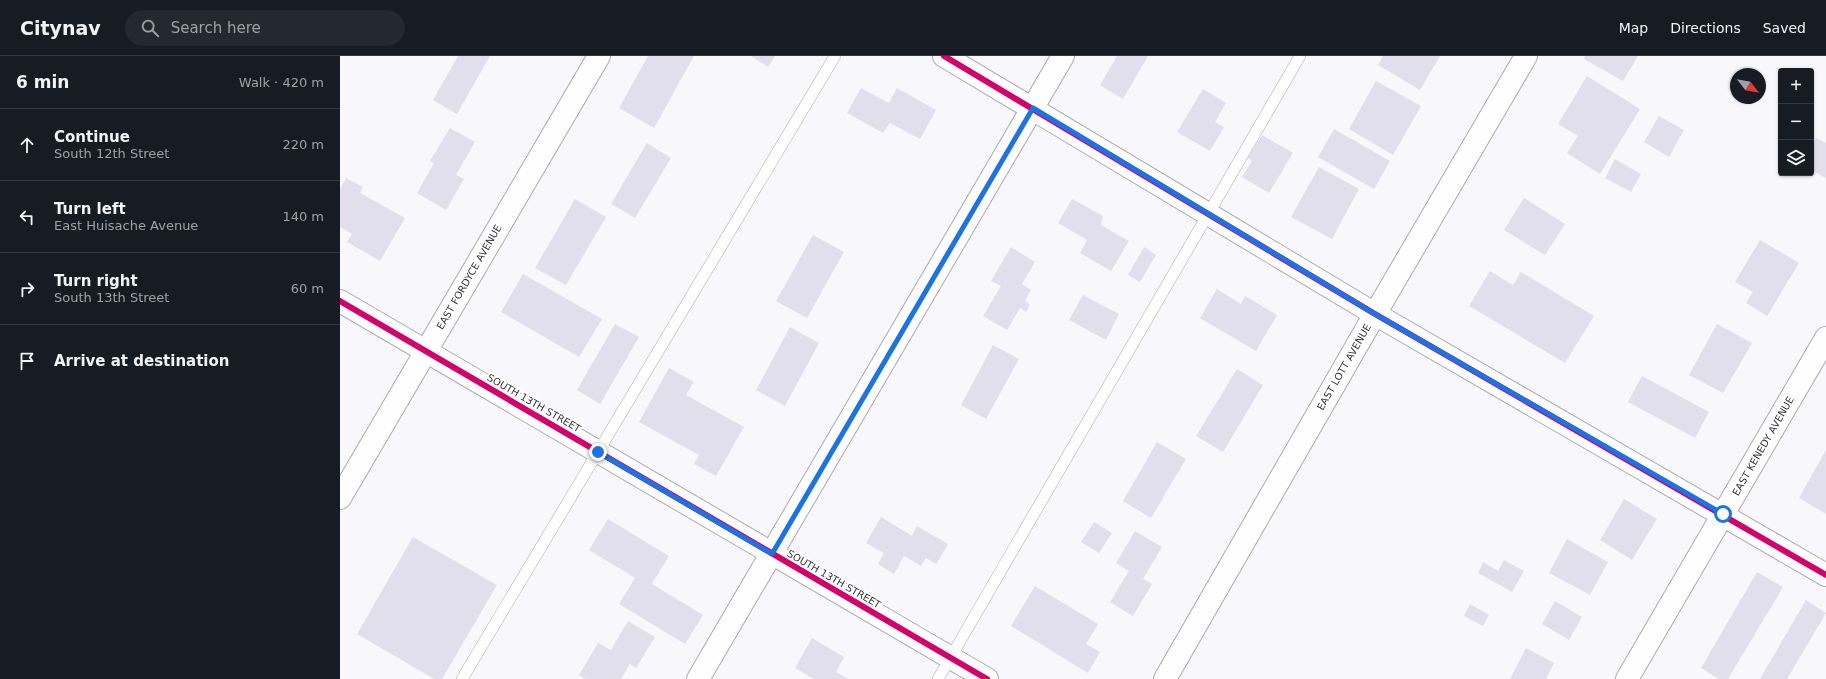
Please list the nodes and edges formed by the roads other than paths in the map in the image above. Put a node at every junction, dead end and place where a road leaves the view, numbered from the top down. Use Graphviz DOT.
graph roads {
  1 [pos="599,56"];
  2 [pos="835,56"];
  3 [pos="944,56"];
  4 [pos="1063,56"];
  5 [pos="1300,56"];
  6 [pos="1526,56"];
  7 [pos="1033,108"];
  8 [pos="1207,213"];
  9 [pos="340,301"];
  10 [pos="1375,314"];
  11 [pos="1826,338"];
  12 [pos="425,351"];
  13 [pos="598,452"];
  14 [pos="340,498"];
  15 [pos="1723,514"];
  16 [pos="772,554"];
  17 [pos="1826,575"];
  18 [pos="950,658"];
  19 [pos="462,679"];
  20 [pos="698,679"];
  21 [pos="938,679"];
  22 [pos="986,679"];
  23 [pos="1165,679"];
  24 [pos="1627,679"];
  1 -- 12 [label="street, EAST FORDYCE AVENUE"];
  2 -- 13 [label="lane"];
  3 -- 7 [label="street"];
  4 -- 7 [label="street"];
  5 -- 8 [label="lane"];
  6 -- 10 [label="street, EAST LOTT AVENUE"];
  7 -- 8 [label="street"];
  7 -- 16 [label="street"];
  8 -- 10 [label="street"];
  8 -- 18 [label="lane"];
  9 -- 12 [label="street, SOUTH 13TH STREET"];
  10 -- 15 [label="street"];
  10 -- 23 [label="street, EAST LOTT AVENUE"];
  11 -- 15 [label="street, EAST KENEDY AVENUE"];
  12 -- 13 [label="street, SOUTH 13TH STREET"];
  12 -- 14 [label="street, EAST FORDYCE AVENUE"];
  13 -- 16 [label="street, SOUTH 13TH STREET"];
  13 -- 19 [label="lane"];
  15 -- 17 [label="street"];
  15 -- 24 [label="street, EAST KENEDY AVENUE"];
  16 -- 18 [label="street, SOUTH 13TH STREET"];
  16 -- 20 [label="street"];
  18 -- 21 [label="lane"];
  18 -- 22 [label="street, SOUTH 13TH STREET"];
}
